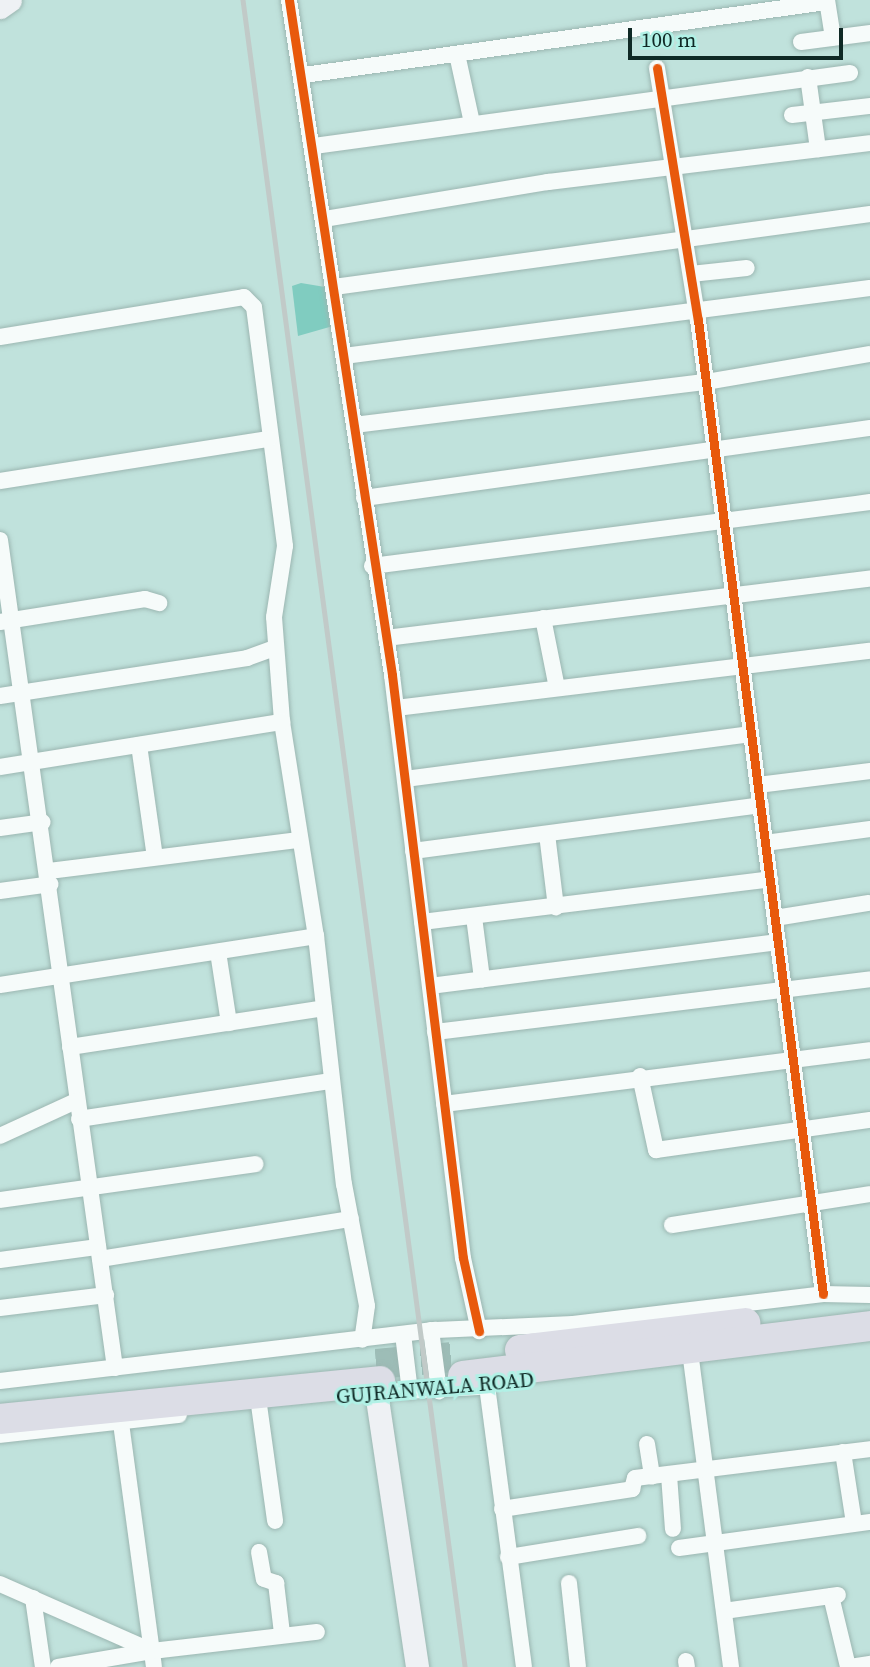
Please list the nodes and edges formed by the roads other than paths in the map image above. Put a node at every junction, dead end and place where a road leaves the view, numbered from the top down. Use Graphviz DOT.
graph roads {
  1 [pos="10,0"];
  2 [pos="292,0"];
  3 [pos="827,1"];
  4 [pos="797,3"];
  5 [pos="0,7"];
  6 [pos="870,33"];
  7 [pos="833,38"];
  8 [pos="801,42"];
  9 [pos="457,54"];
  10 [pos="657,68"];
  11 [pos="850,73"];
  12 [pos="304,75"];
  13 [pos="808,77"];
  14 [pos="662,96"];
  15 [pos="870,106"];
  16 [pos="813,113"];
  17 [pos="792,115"];
  18 [pos="472,123"];
  19 [pos="870,143"];
  20 [pos="314,146"];
  21 [pos="818,149"];
  22 [pos="674,165"];
  23 [pos="870,214"];
  24 [pos="324,219"];
  25 [pos="686,237"];
  26 [pos="747,268"];
  27 [pos="691,274"];
  28 [pos="334,287"];
  29 [pos="870,288"];
  30 [pos="696,309"];
  31 [pos="0,337"];
  32 [pos="870,354"];
  33 [pos="344,356"];
  34 [pos="706,382"];
  35 [pos="354,425"];
  36 [pos="870,428"];
  37 [pos="269,439"];
  38 [pos="714,449"];
  39 [pos="0,481"];
  40 [pos="363,498"];
  41 [pos="870,502"];
  42 [pos="724,520"];
  43 [pos="0,540"];
  44 [pos="372,566"];
  45 [pos="870,579"];
  46 [pos="733,594"];
  47 [pos="159,603"];
  48 [pos="543,618"];
  49 [pos="7,622"];
  50 [pos="386,638"];
  51 [pos="275,648"];
  52 [pos="870,651"];
  53 [pos="743,666"];
  54 [pos="557,688"];
  55 [pos="24,694"];
  56 [pos="0,696"];
  57 [pos="396,708"];
  58 [pos="282,722"];
  59 [pos="751,734"];
  60 [pos="139,745"];
  61 [pos="35,762"];
  62 [pos="0,767"];
  63 [pos="870,771"];
  64 [pos="405,779"];
  65 [pos="758,785"];
  66 [pos="761,805"];
  67 [pos="43,822"];
  68 [pos="0,828"];
  69 [pos="870,829"];
  70 [pos="547,834"];
  71 [pos="299,840"];
  72 [pos="765,843"];
  73 [pos="414,851"];
  74 [pos="155,856"];
  75 [pos="50,877"];
  76 [pos="770,879"];
  77 [pos="0,891"];
  78 [pos="869,903"];
  79 [pos="556,907"];
  80 [pos="474,917"];
  81 [pos="775,918"];
  82 [pos="422,922"];
  83 [pos="316,936"];
  84 [pos="778,942"];
  85 [pos="218,951"];
  86 [pos="61,976"];
  87 [pos="482,979"];
  88 [pos="870,979"];
  89 [pos="0,985"];
  90 [pos="430,986"];
  91 [pos="785,989"];
  92 [pos="324,1008"];
  93 [pos="229,1023"];
  94 [pos="436,1032"];
  95 [pos="70,1046"];
  96 [pos="870,1050"];
  97 [pos="794,1060"];
  98 [pos="640,1076"];
  99 [pos="331,1082"];
  100 [pos="76,1101"];
  101 [pos="444,1104"];
  102 [pos="79,1119"];
  103 [pos="870,1121"];
  104 [pos="803,1130"];
  105 [pos="0,1136"];
  106 [pos="255,1164"];
  107 [pos="89,1187"];
  108 [pos="870,1194"];
  109 [pos="0,1200"];
  110 [pos="811,1201"];
  111 [pos="351,1219"];
  112 [pos="672,1225"];
  113 [pos="99,1253"];
  114 [pos="0,1260"];
  115 [pos="823,1294"];
  116 [pos="106,1295"];
  117 [pos="870,1296"];
  118 [pos="870,1307"];
  119 [pos="0,1308"];
  120 [pos="870,1326"];
  121 [pos="431,1331"];
  122 [pos="403,1334"];
  123 [pos="870,1340"];
  124 [pos="691,1359"];
  125 [pos="115,1368"];
  126 [pos="466,1368"];
  127 [pos="373,1369"];
  128 [pos="0,1381"];
  129 [pos="410,1392"];
  130 [pos="0,1400"];
  131 [pos="259,1405"];
  132 [pos="0,1419"];
  133 [pos="121,1423"];
  134 [pos="0,1435"];
  135 [pos="648,1444"];
  136 [pos="870,1448"];
  137 [pos="843,1452"];
  138 [pos="706,1471"];
  139 [pos="669,1475"];
  140 [pos="652,1477"];
  141 [pos="502,1509"];
  142 [pos="275,1521"];
  143 [pos="862,1522"];
  144 [pos="673,1529"];
  145 [pos="638,1536"];
  146 [pos="715,1542"];
  147 [pos="679,1548"];
  148 [pos="259,1552"];
  149 [pos="508,1557"];
  150 [pos="569,1583"];
  151 [pos="0,1584"];
  152 [pos="33,1598"];
  153 [pos="724,1611"];
  154 [pos="317,1632"];
  155 [pos="282,1633"];
  156 [pos="153,1659"];
  157 [pos="870,1664"];
  158 [pos="44,1667"];
  159 [pos="58,1667"];
  160 [pos="417,1667"];
  161 [pos="524,1667"];
  162 [pos="578,1667"];
  163 [pos="731,1667"];
  164 [pos="849,1667"];
  1 -- 5 [label="street"];
  2 -- 12 [label="street"];
  3 -- 4 [label="street"];
  3 -- 7 [label="street"];
  4 -- 9 [label="street"];
  6 -- 7 [label="street"];
  7 -- 8 [label="street"];
  9 -- 12 [label="street"];
  9 -- 18 [label="street"];
  10 -- 14 [label="street"];
  11 -- 13 [label="street"];
  12 -- 20 [label="street"];
  13 -- 14 [label="street"];
  13 -- 16 [label="street"];
  14 -- 18 [label="street"];
  14 -- 22 [label="street"];
  15 -- 16 [label="street"];
  16 -- 17 [label="street"];
  16 -- 21 [label="street"];
  18 -- 20 [label="street"];
  19 -- 21 [label="street"];
  20 -- 24 [label="street"];
  21 -- 22 [label="street"];
  22 -- 24 [label="street"];
  22 -- 25 [label="street"];
  23 -- 25 [label="street"];
  24 -- 28 [label="street"];
  25 -- 27 [label="street"];
  25 -- 28 [label="street"];
  26 -- 27 [label="street"];
  27 -- 30 [label="street"];
  28 -- 33 [label="street"];
  29 -- 30 [label="street"];
  30 -- 33 [label="street"];
  30 -- 34 [label="street"];
  31 -- 37 [label="street"];
  32 -- 34 [label="street"];
  33 -- 35 [label="street"];
  34 -- 35 [label="street"];
  34 -- 38 [label="street"];
  35 -- 40 [label="street"];
  36 -- 38 [label="street"];
  37 -- 39 [label="street"];
  37 -- 51 [label="street"];
  38 -- 40 [label="street"];
  38 -- 42 [label="street"];
  40 -- 44 [label="street"];
  41 -- 42 [label="street"];
  42 -- 44 [label="street"];
  42 -- 46 [label="street"];
  43 -- 49 [label="street"];
  44 -- 50 [label="street"];
  45 -- 46 [label="street"];
  46 -- 48 [label="street"];
  46 -- 53 [label="street"];
  47 -- 49 [label="street"];
  48 -- 50 [label="street"];
  48 -- 54 [label="street"];
  49 -- 55 [label="street"];
  50 -- 57 [label="street"];
  51 -- 55 [label="street"];
  51 -- 58 [label="street"];
  52 -- 53 [label="street"];
  53 -- 54 [label="street"];
  53 -- 59 [label="street"];
  54 -- 57 [label="street"];
  55 -- 56 [label="street"];
  55 -- 61 [label="street"];
  57 -- 64 [label="street"];
  58 -- 60 [label="street"];
  58 -- 71 [label="street"];
  59 -- 64 [label="street"];
  59 -- 65 [label="street"];
  60 -- 61 [label="street"];
  60 -- 74 [label="street"];
  61 -- 62 [label="street"];
  61 -- 67 [label="street"];
  63 -- 65 [label="street"];
  64 -- 73 [label="street"];
  65 -- 66 [label="street"];
  66 -- 70 [label="street"];
  66 -- 72 [label="street"];
  67 -- 68 [label="street"];
  67 -- 75 [label="street"];
  69 -- 72 [label="street"];
  70 -- 73 [label="street"];
  70 -- 79 [label="street"];
  71 -- 74 [label="street"];
  71 -- 83 [label="street"];
  72 -- 76 [label="street"];
  73 -- 82 [label="street"];
  74 -- 75 [label="street"];
  75 -- 77 [label="street"];
  75 -- 86 [label="street"];
  76 -- 79 [label="street"];
  76 -- 81 [label="street"];
  78 -- 81 [label="street"];
  79 -- 80 [label="street"];
  80 -- 82 [label="street"];
  80 -- 87 [label="street"];
  81 -- 84 [label="street"];
  82 -- 90 [label="street"];
  83 -- 85 [label="street"];
  83 -- 92 [label="street"];
  84 -- 87 [label="street"];
  84 -- 91 [label="street"];
  85 -- 86 [label="street"];
  85 -- 93 [label="street"];
  86 -- 89 [label="street"];
  86 -- 95 [label="street"];
  87 -- 90 [label="street"];
  88 -- 91 [label="street"];
  90 -- 94 [label="street"];
  91 -- 94 [label="street"];
  91 -- 97 [label="street"];
  92 -- 93 [label="street"];
  92 -- 99 [label="street"];
  93 -- 95 [label="street"];
  94 -- 101 [label="street"];
  95 -- 100 [label="street"];
  96 -- 97 [label="street"];
  97 -- 98 [label="street"];
  97 -- 104 [label="street"];
  98 -- 101 [label="street"];
  98 -- 104 [label="street"];
  99 -- 102 [label="street"];
  99 -- 111 [label="street"];
  100 -- 102 [label="street"];
  100 -- 105 [label="street"];
  101 -- 126 [label="street"];
  102 -- 107 [label="street"];
  103 -- 104 [label="street"];
  104 -- 110 [label="street"];
  106 -- 107 [label="street"];
  107 -- 109 [label="street"];
  107 -- 113 [label="street"];
  108 -- 110 [label="street"];
  110 -- 112 [label="street"];
  110 -- 115 [label="street"];
  111 -- 113 [label="street"];
  111 -- 127 [label="street"];
  113 -- 114 [label="street"];
  113 -- 116 [label="street"];
  115 -- 117 [label="street, GUJRANWALA ROAD"];
  115 -- 126 [label="street, GUJRANWALA ROAD"];
  116 -- 119 [label="street"];
  116 -- 125 [label="street"];
  118 -- 126 [label="highway, GUJRANWALA ROAD"];
  120 -- 126 [label="highway, GUJRANWALA ROAD"];
  121 -- 122 [label="street, GUJRANWALA ROAD"];
  121 -- 126 [label="street, GUJRANWALA ROAD"];
  121 -- 126 [label="street"];
  122 -- 127 [label="street, GUJRANWALA ROAD"];
  122 -- 129 [label="street"];
  123 -- 124 [label="street, GUJRANWALA ROAD"];
  124 -- 126 [label="street, GUJRANWALA ROAD"];
  124 -- 138 [label="street"];
  125 -- 127 [label="street, GUJRANWALA ROAD"];
  125 -- 128 [label="street, GUJRANWALA ROAD"];
  126 -- 129 [label="street, GUJRANWALA ROAD"];
  126 -- 141 [label="street"];
  127 -- 129 [label="street, GUJRANWALA ROAD"];
  127 -- 130 [label="highway, GUJRANWALA ROAD"];
  127 -- 131 [label="street, GUJRANWALA ROAD"];
  127 -- 132 [label="highway, GUJRANWALA ROAD"];
  127 -- 160 [label="street"];
  131 -- 133 [label="street, GUJRANWALA ROAD"];
  131 -- 142 [label="street"];
  133 -- 134 [label="street, GUJRANWALA ROAD"];
  133 -- 156 [label="street"];
  135 -- 140 [label="street"];
  136 -- 137 [label="street"];
  137 -- 138 [label="street"];
  137 -- 143 [label="street"];
  138 -- 139 [label="street"];
  138 -- 146 [label="street"];
  139 -- 140 [label="street"];
  139 -- 144 [label="street"];
  140 -- 141 [label="street"];
  141 -- 149 [label="street"];
  143 -- 146 [label="street"];
  145 -- 149 [label="street"];
  146 -- 147 [label="street"];
  146 -- 153 [label="street"];
  148 -- 155 [label="street"];
  149 -- 161 [label="street"];
  150 -- 162 [label="street"];
  151 -- 152 [label="street"];
  152 -- 156 [label="street"];
  152 -- 158 [label="street"];
  153 -- 163 [label="street"];
  153 -- 164 [label="street"];
  154 -- 155 [label="street"];
  155 -- 156 [label="street"];
  156 -- 159 [label="street"];
  157 -- 164 [label="street"];
}
